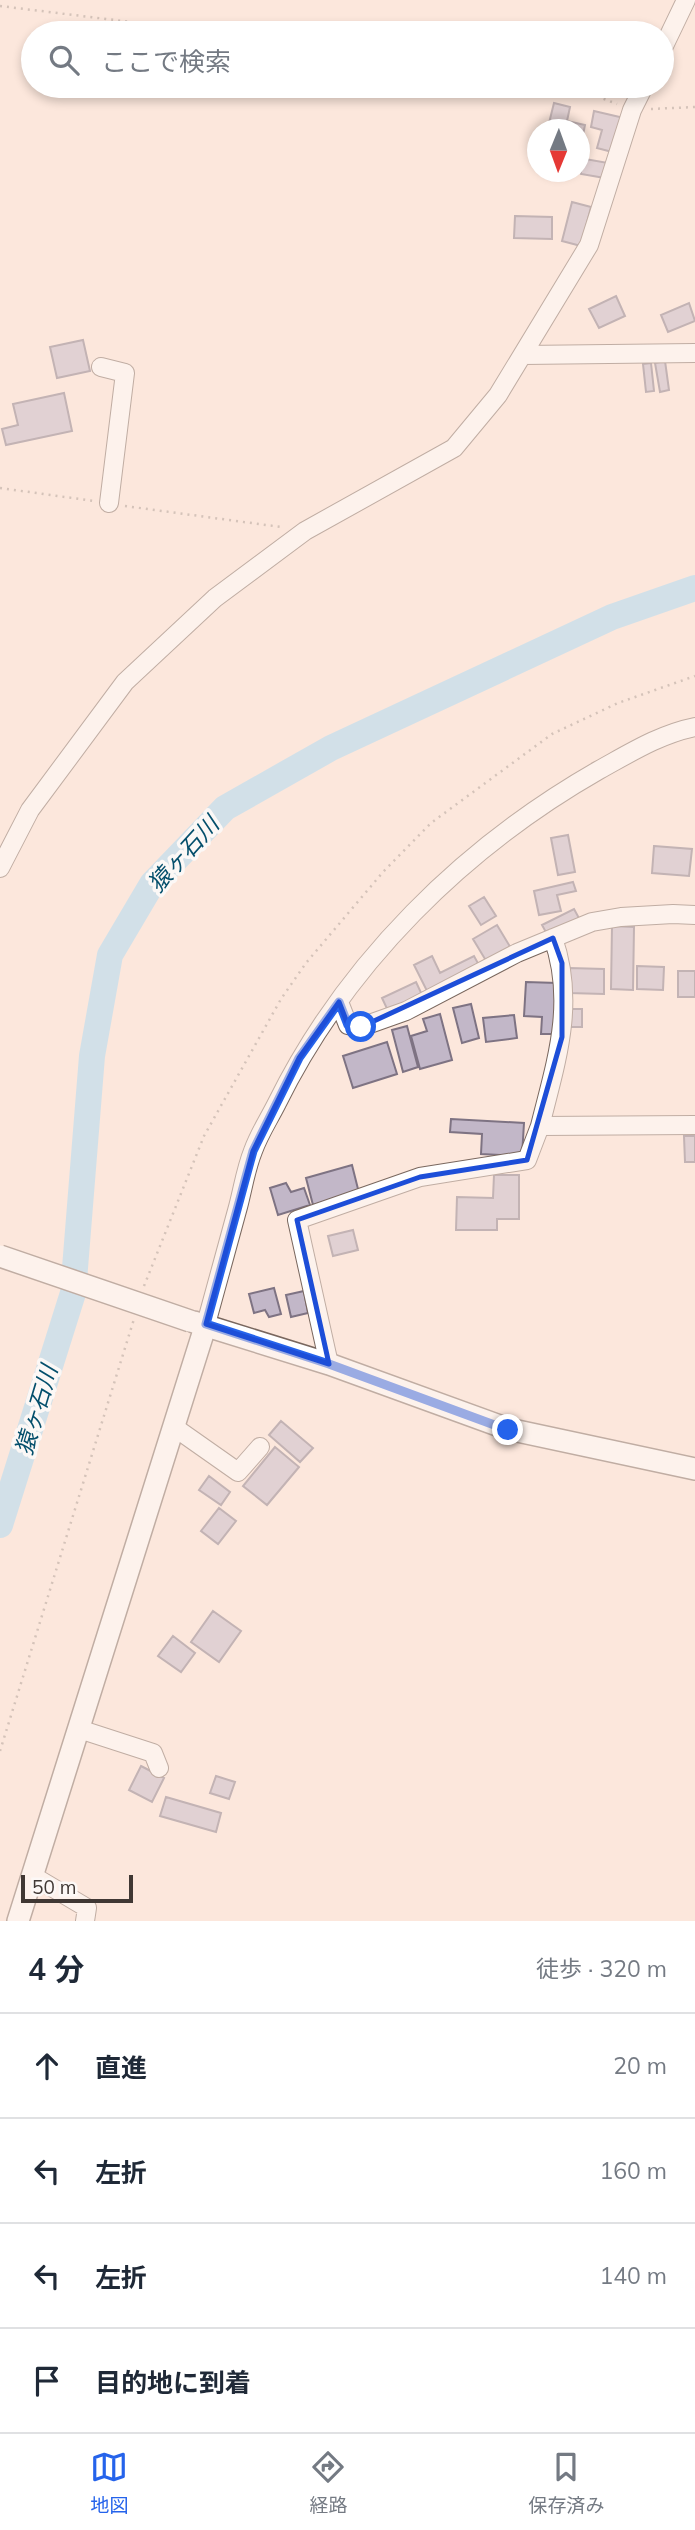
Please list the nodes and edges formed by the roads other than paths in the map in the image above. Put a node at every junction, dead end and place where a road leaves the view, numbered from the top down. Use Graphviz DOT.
graph roads {
  1 [pos="686,0"];
  2 [pos="674,25"];
  3 [pos="638,98"];
  4 [pos="695,353"];
  5 [pos="523,355"];
  6 [pos="101,367"];
  7 [pos="109,503"];
  8 [pos="695,727"];
  9 [pos="0,867"];
  10 [pos="695,915"];
  11 [pos="553,938"];
  12 [pos="339,1002"];
  13 [pos="540,1125"];
  14 [pos="695,1125"];
  15 [pos="0,1256"];
  16 [pos="198,1323"];
  17 [pos="329,1364"];
  18 [pos="174,1427"];
  19 [pos="260,1447"];
  20 [pos="695,1469"];
  21 [pos="79,1729"];
  22 [pos="159,1768"];
  23 [pos="33,1876"];
  24 [pos="18,1921"];
  25 [pos="85,1921"];
  1 -- 2 [label="street"];
  3 -- 5 [label="street"];
  4 -- 5 [label="street"];
  5 -- 9 [label="street"];
  6 -- 7 [label="street"];
  8 -- 12 [label="street"];
  10 -- 11 [label="street"];
  11 -- 12 [label="street"];
  11 -- 13 [label="street"];
  12 -- 16 [label="street"];
  13 -- 14 [label="street"];
  13 -- 17 [label="street"];
  15 -- 16 [label="street, bridge"];
  16 -- 17 [label="street"];
  16 -- 18 [label="street"];
  17 -- 20 [label="street"];
  18 -- 19 [label="street"];
  18 -- 21 [label="street"];
  21 -- 22 [label="street"];
  21 -- 23 [label="street"];
  23 -- 24 [label="street"];
  23 -- 25 [label="street"];
}
